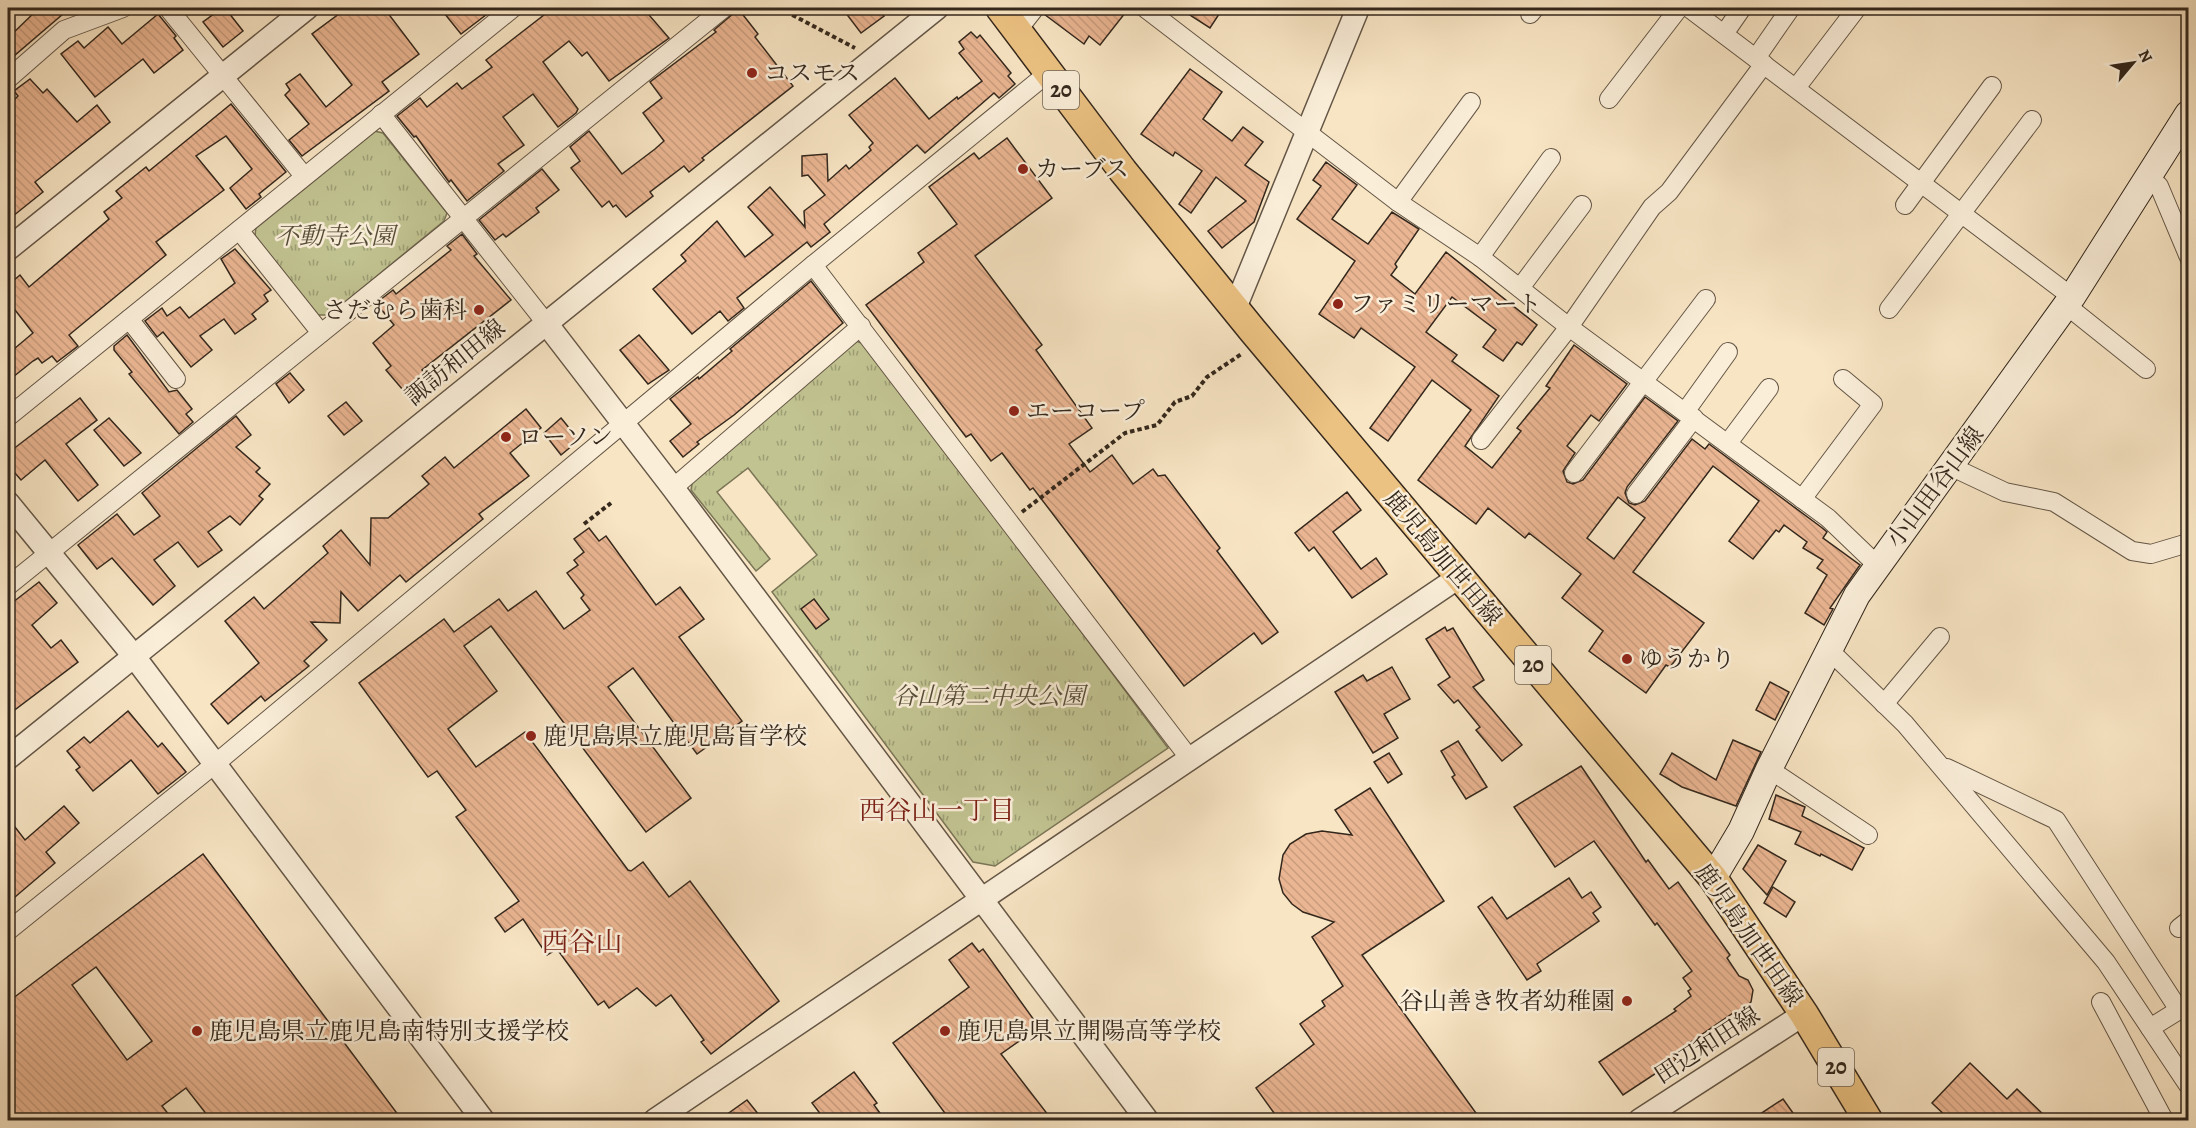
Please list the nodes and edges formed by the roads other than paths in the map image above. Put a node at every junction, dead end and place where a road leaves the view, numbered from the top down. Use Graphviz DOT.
graph roads {
  1 [pos="123,8"];
  2 [pos="168,8"];
  3 [pos="307,8"];
  4 [pos="513,8"];
  5 [pos="724,8"];
  6 [pos="937,8"];
  7 [pos="1000,8"];
  8 [pos="1035,8"];
  9 [pos="1144,8"];
  10 [pos="1358,8"];
  11 [pos="1663,8"];
  12 [pos="1679,8"];
  13 [pos="1689,8"];
  14 [pos="1742,8"];
  15 [pos="1857,8"];
  16 [pos="1791,9"];
  17 [pos="1017,31"];
  18 [pos="1724,34"];
  19 [pos="1760,61"];
  20 [pos="1048,72"];
  21 [pos="223,76"];
  22 [pos="8,79"];
  23 [pos="1992,86"];
  24 [pos="1796,88"];
  25 [pos="1471,102"];
  26 [pos="381,114"];
  27 [pos="2188,114"];
  28 [pos="2032,120"];
  29 [pos="1306,129"];
  30 [pos="1551,158"];
  31 [pos="304,176"];
  32 [pos="2149,177"];
  33 [pos="1921,183"];
  34 [pos="1398,202"];
  35 [pos="1582,205"];
  36 [pos="1905,205"];
  37 [pos="1962,213"];
  38 [pos="463,218"];
  39 [pos="239,230"];
  40 [pos="8,249"];
  41 [pos="2188,255"];
  42 [pos="1480,257"];
  43 [pos="813,265"];
  44 [pos="1520,288"];
  45 [pos="1706,299"];
  46 [pos="2069,301"];
  47 [pos="1234,308"];
  48 [pos="1889,309"];
  49 [pos="129,319"];
  50 [pos="546,323"];
  51 [pos="861,326"];
  52 [pos="1569,327"];
  53 [pos="321,333"];
  54 [pos="1728,352"];
  55 [pos="2146,369"];
  56 [pos="176,379"];
  57 [pos="1843,379"];
  58 [pos="1643,381"];
  59 [pos="1769,388"];
  60 [pos="1689,415"];
  61 [pos="8,417"];
  62 [pos="624,423"];
  63 [pos="1481,440"];
  64 [pos="1728,443"];
  65 [pos="1952,467"];
  66 [pos="1574,473"];
  67 [pos="673,488"];
  68 [pos="1636,494"];
  69 [pos="1802,499"];
  70 [pos="8,503"];
  71 [pos="2188,543"];
  72 [pos="49,552"];
  73 [pos="1877,565"];
  74 [pos="1459,577"];
  75 [pos="8,586"];
  76 [pos="1940,637"];
  77 [pos="1829,650"];
  78 [pos="134,656"];
  79 [pos="1884,704"];
  80 [pos="8,758"];
  81 [pos="1190,759"];
  82 [pos="215,764"];
  83 [pos="1940,764"];
  84 [pos="1769,769"];
  85 [pos="1868,835"];
  86 [pos="1713,878"];
  87 [pos="983,900"];
  88 [pos="8,931"];
  89 [pos="2101,1002"];
  90 [pos="1804,1014"];
  91 [pos="2150,1028"];
  92 [pos="2188,1085"];
  93 [pos="483,1120"];
  94 [pos="655,1120"];
  95 [pos="1147,1120"];
  96 [pos="1640,1120"];
  97 [pos="1869,1120"];
  98 [pos="2164,1120"];
  1 -- 22 [label="street"];
  2 -- 21 [label="street"];
  3 -- 21 [label="street"];
  4 -- 26 [label="street"];
  5 -- 38 [label="street"];
  6 -- 50 [label="street, 諏訪和田線"];
  7 -- 17 [label="main road, 鹿児島加世田線 / 20"];
  8 -- 17 [label="street"];
  9 -- 29 [label="street"];
  10 -- 29 [label="street"];
  11 -- 12 [label="street"];
  13 -- 18 [label="street"];
  14 -- 18 [label="street"];
  15 -- 24 [label="street"];
  16 -- 19 [label="street"];
  17 -- 20 [label="main road, 鹿児島加世田線 / 20"];
  18 -- 19 [label="street"];
  19 -- 24 [label="street"];
  19 -- 52 [label="street"];
  20 -- 43 [label="street"];
  20 -- 47 [label="main road, 鹿児島加世田線 / 20"];
  21 -- 31 [label="street"];
  21 -- 40 [label="street"];
  23 -- 33 [label="street"];
  24 -- 33 [label="street"];
  25 -- 34 [label="street"];
  26 -- 31 [label="street"];
  26 -- 38 [label="street"];
  27 -- 32 [label="main road, 小山田谷山線"];
  28 -- 37 [label="street"];
  29 -- 34 [label="street"];
  29 -- 47 [label="street"];
  30 -- 42 [label="street"];
  31 -- 39 [label="street"];
  32 -- 41 [label="street"];
  32 -- 46 [label="main road, 小山田谷山線"];
  33 -- 36 [label="street"];
  33 -- 37 [label="street"];
  34 -- 42 [label="street"];
  35 -- 44 [label="street"];
  37 -- 46 [label="street"];
  37 -- 48 [label="street"];
  38 -- 50 [label="street"];
  38 -- 53 [label="street"];
  39 -- 49 [label="street"];
  39 -- 53 [label="street"];
  42 -- 44 [label="street"];
  43 -- 51 [label="street"];
  43 -- 62 [label="street"];
  44 -- 52 [label="street"];
  45 -- 58 [label="street"];
  46 -- 55 [label="street"];
  46 -- 65 [label="main road, 小山田谷山線"];
  47 -- 74 [label="main road, 鹿児島加世田線 / 20"];
  49 -- 56 [label="street"];
  49 -- 61 [label="street"];
  50 -- 62 [label="street"];
  50 -- 78 [label="street, 諏訪和田線"];
  51 -- 67 [label="street"];
  51 -- 81 [label="street"];
  52 -- 58 [label="street"];
  52 -- 63 [label="street"];
  53 -- 72 [label="street"];
  54 -- 60 [label="street"];
  57 -- 69 [label="street"];
  58 -- 60 [label="street"];
  58 -- 66 [label="street"];
  59 -- 64 [label="street"];
  60 -- 64 [label="street"];
  60 -- 68 [label="street"];
  62 -- 67 [label="street"];
  62 -- 82 [label="street"];
  64 -- 69 [label="street"];
  65 -- 71 [label="street"];
  65 -- 73 [label="main road, 小山田谷山線"];
  67 -- 87 [label="street"];
  69 -- 73 [label="street"];
  70 -- 72 [label="street"];
  72 -- 75 [label="street"];
  72 -- 78 [label="street"];
  73 -- 77 [label="main road, 小山田谷山線"];
  74 -- 81 [label="street"];
  74 -- 86 [label="main road, 鹿児島加世田線 / 20"];
  76 -- 79 [label="street"];
  77 -- 79 [label="street"];
  77 -- 84 [label="main road, 小山田谷山線"];
  78 -- 80 [label="street, 諏訪和田線"];
  78 -- 82 [label="street"];
  79 -- 83 [label="street"];
  81 -- 87 [label="street"];
  82 -- 88 [label="street"];
  82 -- 93 [label="street"];
  83 -- 91 [label="street"];
  83 -- 91 [label="street"];
  84 -- 85 [label="street"];
  84 -- 86 [label="main road, 小山田谷山線"];
  86 -- 90 [label="main road, 鹿児島加世田線 / 20"];
  87 -- 94 [label="street"];
  87 -- 95 [label="street"];
  89 -- 98 [label="street"];
  90 -- 96 [label="street, 田辺和田線"];
  90 -- 97 [label="main road, 鹿児島加世田線 / 20"];
  91 -- 92 [label="street"];
}
